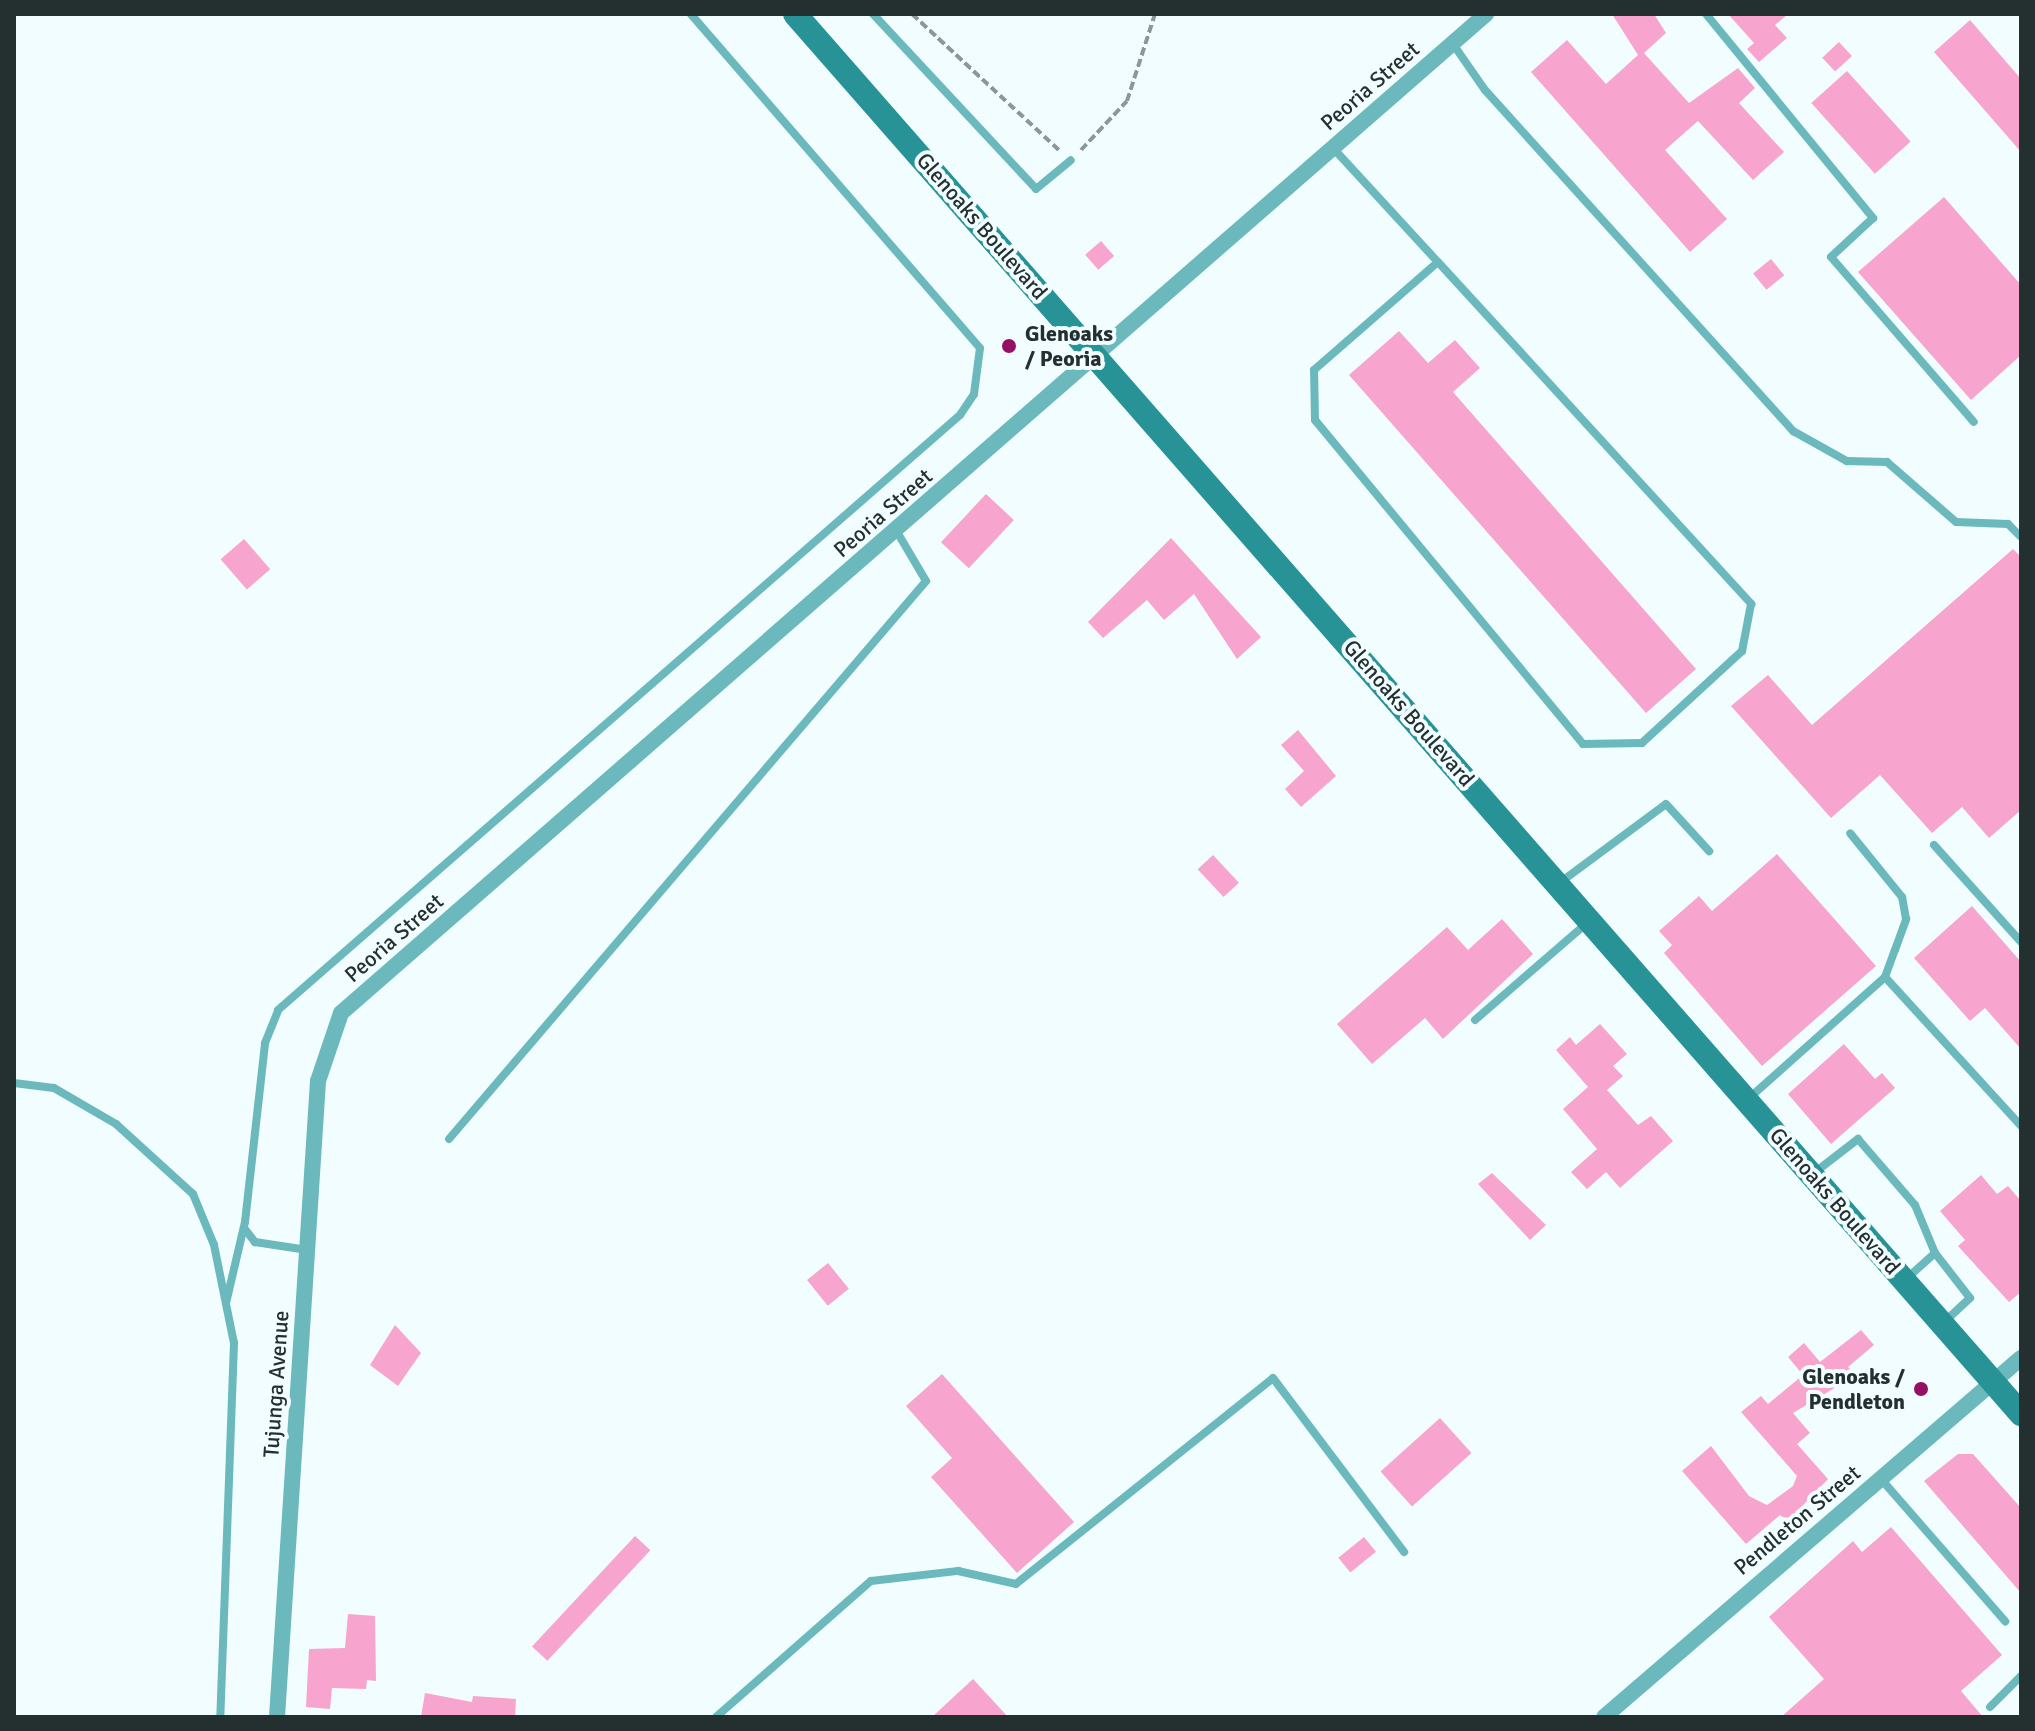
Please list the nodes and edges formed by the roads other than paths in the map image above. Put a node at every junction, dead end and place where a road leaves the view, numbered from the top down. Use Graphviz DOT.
graph roads {
  1 [pos="691,14"];
  2 [pos="795,14"];
  3 [pos="873,14"];
  4 [pos="1486,14"];
  5 [pos="1706,14"];
  6 [pos="1453,44"];
  7 [pos="1333,148"];
  8 [pos="1071,160"];
  9 [pos="1438,262"];
  10 [pos="1096,356"];
  11 [pos="1974,422"];
  12 [pos="896,530"];
  13 [pos="2021,537"];
  14 [pos="1850,833"];
  15 [pos="1934,845"];
  16 [pos="1709,851"];
  17 [pos="1558,884"];
  18 [pos="1590,921"];
  19 [pos="2021,942"];
  20 [pos="1885,977"];
  21 [pos="1475,1020"];
  22 [pos="322,1055"];
  23 [pos="14,1083"];
  24 [pos="1747,1100"];
  25 [pos="2021,1126"];
  26 [pos="449,1139"];
  27 [pos="1812,1175"];
  28 [pos="244,1228"];
  29 [pos="307,1250"];
  30 [pos="1935,1253"];
  31 [pos="1905,1281"];
  32 [pos="226,1303"];
  33 [pos="1942,1324"];
  34 [pos="2021,1358"];
  35 [pos="1994,1382"];
  36 [pos="2021,1414"];
  37 [pos="1880,1478"];
  38 [pos="1404,1552"];
  39 [pos="2005,1621"];
  40 [pos="2021,1676"];
  41 [pos="1990,1707"];
  42 [pos="220,1717"];
  43 [pos="277,1717"];
  44 [pos="716,1717"];
  45 [pos="1604,1717"];
  1 -- 28 [label="lane"];
  2 -- 10 [label="main road, Glenoaks Boulevard"];
  3 -- 8 [label="lane"];
  4 -- 6 [label="street, Peoria Street"];
  5 -- 11 [label="lane"];
  6 -- 7 [label="street, Peoria Street"];
  6 -- 13 [label="lane"];
  7 -- 9 [label="lane"];
  7 -- 10 [label="street, Peoria Street"];
  9 -- 9 [label="lane"];
  10 -- 12 [label="street, Peoria Street"];
  10 -- 17 [label="main road, Glenoaks Boulevard"];
  12 -- 22 [label="street, Peoria Street"];
  12 -- 26 [label="lane"];
  14 -- 20 [label="lane"];
  15 -- 19 [label="lane"];
  16 -- 17 [label="lane"];
  17 -- 18 [label="main road, Glenoaks Boulevard"];
  18 -- 21 [label="lane"];
  18 -- 24 [label="main road, Glenoaks Boulevard"];
  20 -- 24 [label="lane"];
  20 -- 25 [label="lane"];
  22 -- 29 [label="street, Tujunga Avenue"];
  23 -- 32 [label="lane"];
  24 -- 27 [label="main road, Glenoaks Boulevard"];
  27 -- 30 [label="lane"];
  27 -- 31 [label="main road, Glenoaks Boulevard"];
  28 -- 29 [label="lane"];
  28 -- 32 [label="lane"];
  29 -- 43 [label="street, Tujunga Avenue"];
  30 -- 31 [label="lane"];
  30 -- 33 [label="lane"];
  31 -- 33 [label="main road, Glenoaks Boulevard"];
  32 -- 42 [label="lane"];
  33 -- 35 [label="main road, Glenoaks Boulevard"];
  34 -- 35 [label="street, Pendleton Street"];
  35 -- 36 [label="main road, Glenoaks Boulevard"];
  35 -- 37 [label="street, Pendleton Street"];
  37 -- 39 [label="lane"];
  37 -- 45 [label="street, Pendleton Street"];
  38 -- 44 [label="lane"];
  40 -- 41 [label="lane"];
}
